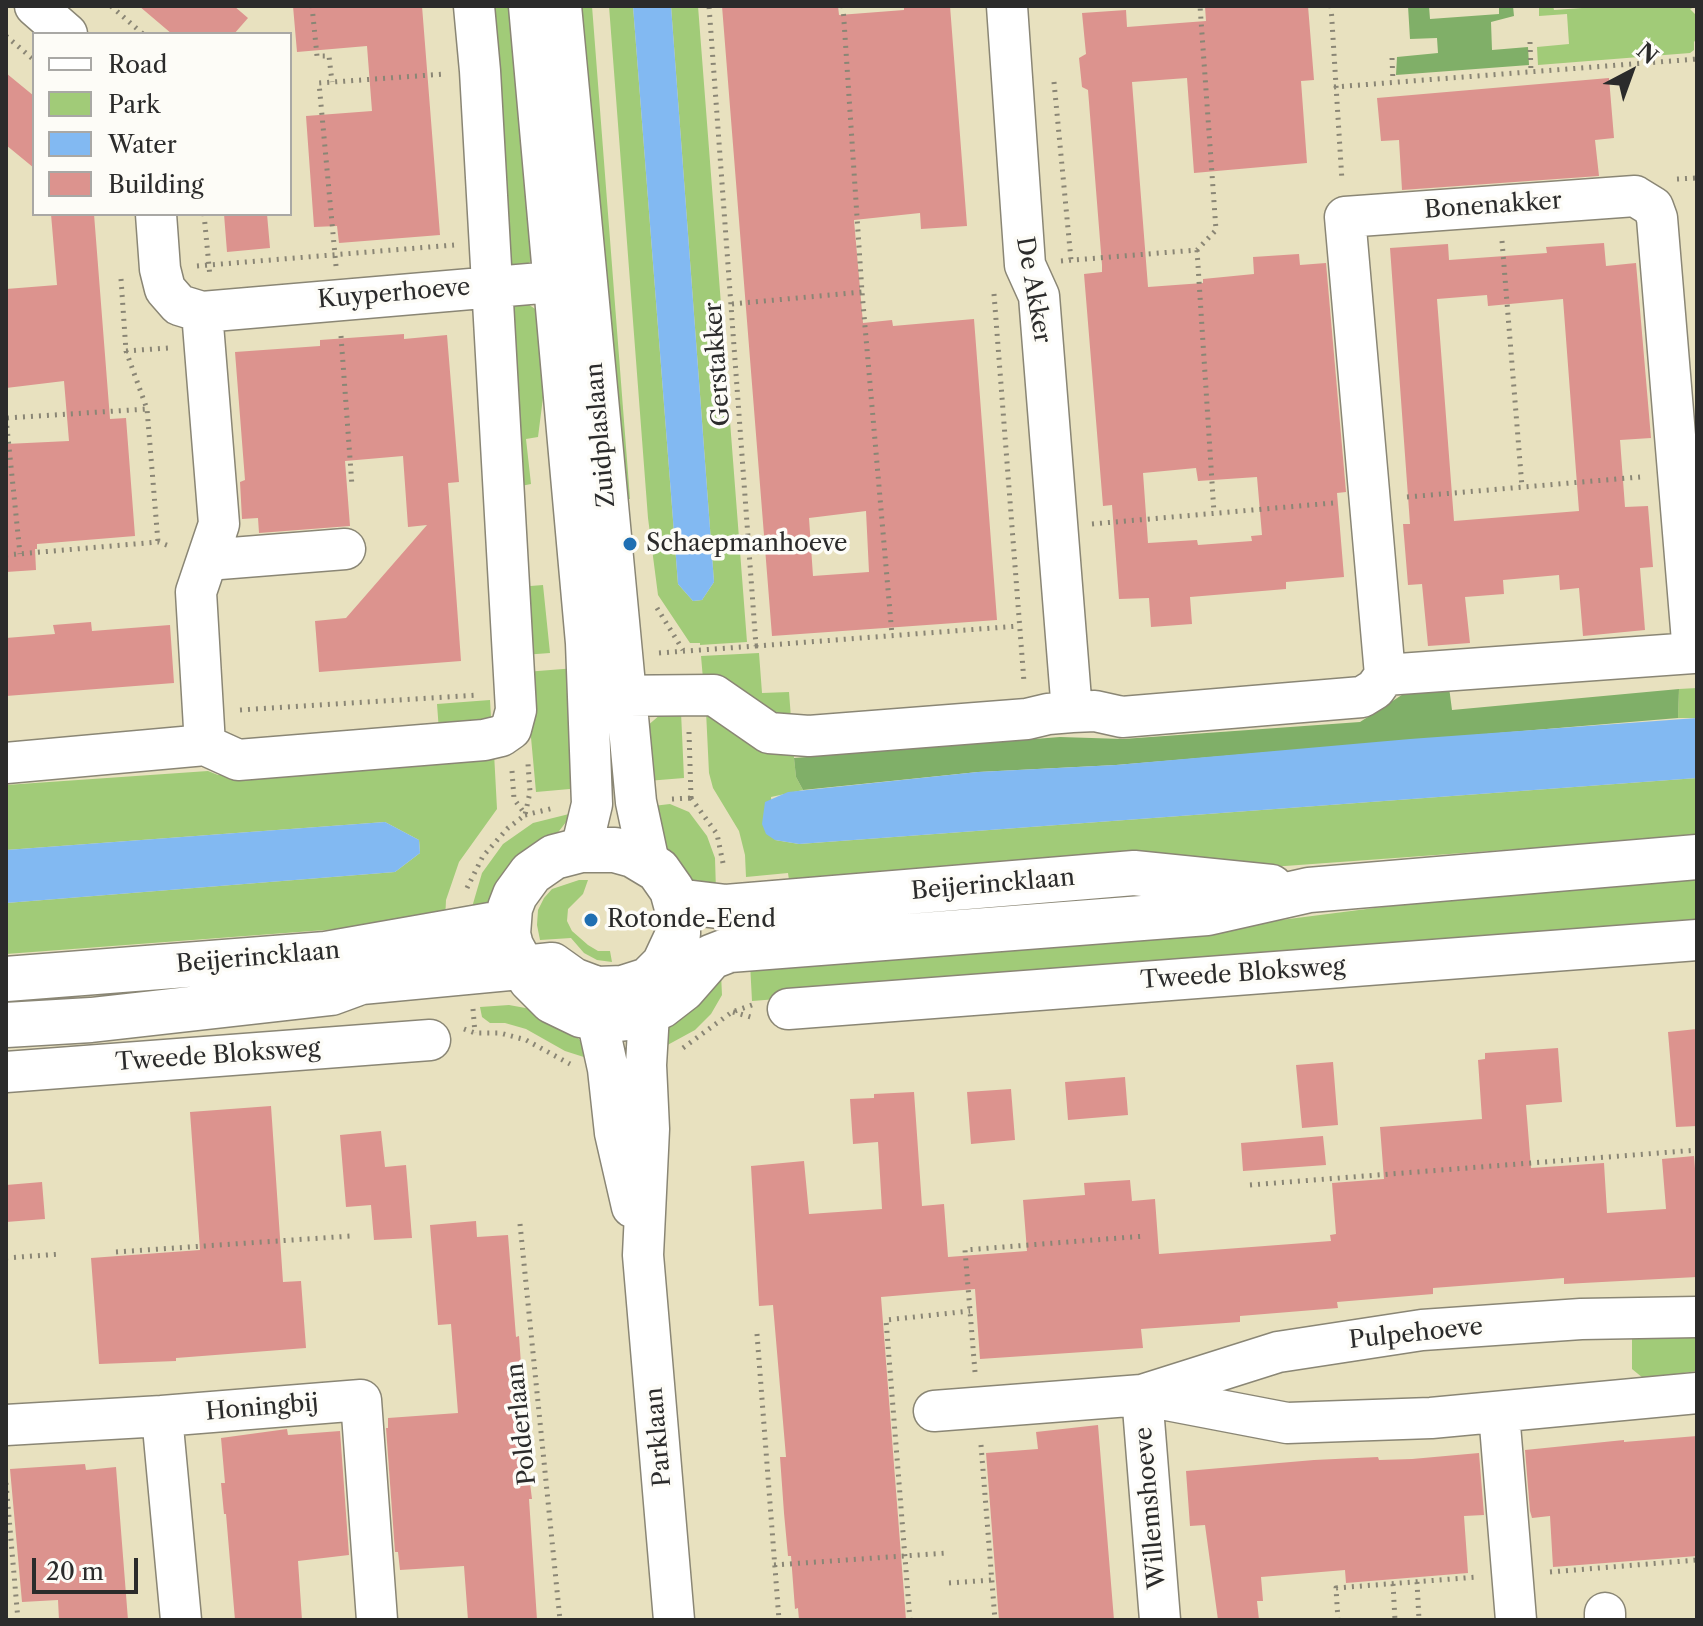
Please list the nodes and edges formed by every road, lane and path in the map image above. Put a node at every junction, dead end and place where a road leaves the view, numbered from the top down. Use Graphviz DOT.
graph roads {
  1 [pos="35,6"];
  2 [pos="111,6"];
  3 [pos="312,6"];
  4 [pos="474,6"];
  5 [pos="529,6"];
  6 [pos="561,6"];
  7 [pos="709,6"];
  8 [pos="843,6"];
  9 [pos="1007,6"];
  10 [pos="1200,6"];
  11 [pos="1331,6"];
  12 [pos="65,32"];
  13 [pos="141,32"];
  14 [pos="6,36"];
  15 [pos="1530,42"];
  16 [pos="32,58"];
  17 [pos="1392,58"];
  18 [pos="1697,59"];
  19 [pos="1052,69"];
  20 [pos="480,71"];
  21 [pos="1531,72"];
  22 [pos="332,82"];
  23 [pos="1393,82"];
  24 [pos="1334,87"];
  25 [pos="1340,156"];
  26 [pos="1500,206"];
  27 [pos="156,216"];
  28 [pos="204,216"];
  29 [pos="490,242"];
  30 [pos="1197,250"];
  31 [pos="335,255"];
  32 [pos="1071,260"];
  33 [pos="209,265"];
  34 [pos="160,269"];
  35 [pos="1009,274"];
  36 [pos="569,281"];
  37 [pos="492,286"];
  38 [pos="862,292"];
  39 [pos="338,299"];
  40 [pos="732,304"];
  41 [pos="207,311"];
  42 [pos="147,409"];
  43 [pos="6,418"];
  44 [pos="1678,474"];
  45 [pos="352,486"];
  46 [pos="1522,487"];
  47 [pos="1368,500"];
  48 [pos="1214,513"];
  49 [pos="1059,527"];
  50 [pos="158,542"];
  51 [pos="345,549"];
  52 [pos="20,554"];
  53 [pos="6,555"];
  54 [pos="207,560"];
  55 [pos="1019,626"];
  56 [pos="892,635"];
  57 [pos="756,646"];
  58 [pos="683,650"];
  59 [pos="1695,653"];
  60 [pos="1385,675"];
  61 [pos="627,694"];
  62 [pos="686,695"];
  63 [pos="588,696"];
  64 [pos="513,711"];
  65 [pos="1072,712"];
  66 [pos="1027,719"];
  67 [pos="205,728"];
  68 [pos="6,763"];
  69 [pos="691,798"];
  70 [pos="525,815"];
  71 [pos="581,850"];
  72 [pos="1697,857"];
  73 [pos="649,863"];
  74 [pos="1309,890"];
  75 [pos="676,901"];
  76 [pos="508,922"];
  77 [pos="1697,940"];
  78 [pos="6,979"];
  79 [pos="532,979"];
  80 [pos="648,996"];
  81 [pos="788,1009"];
  82 [pos="597,1019"];
  83 [pos="6,1025"];
  84 [pos="475,1033"];
  85 [pos="430,1040"];
  86 [pos="573,1065"];
  87 [pos="6,1072"];
  88 [pos="1697,1150"];
  89 [pos="1250,1185"];
  90 [pos="520,1224"];
  91 [pos="351,1236"];
  92 [pos="1145,1236"];
  93 [pos="116,1252"];
  94 [pos="61,1254"];
  95 [pos="643,1255"];
  96 [pos="6,1258"];
  97 [pos="1697,1317"];
  98 [pos="757,1334"];
  99 [pos="1697,1393"];
  100 [pos="1142,1395"];
  101 [pos="987,1408"];
  102 [pos="934,1411"];
  103 [pos="1499,1413"];
  104 [pos="162,1416"];
  105 [pos="6,1425"];
  106 [pos="6,1483"];
  107 [pos="947,1553"];
  108 [pos="774,1565"];
  109 [pos="992,1580"];
  110 [pos="1417,1582"];
  111 [pos="949,1583"];
  112 [pos="1393,1584"];
  113 [pos="18,1620"];
  114 [pos="181,1620"];
  115 [pos="377,1620"];
  116 [pos="560,1620"];
  117 [pos="674,1620"];
  118 [pos="779,1620"];
  119 [pos="995,1620"];
  120 [pos="1160,1620"];
  121 [pos="1395,1620"];
  122 [pos="1419,1620"];
  123 [pos="1516,1620"];
  1 -- 12 [label="street"];
  2 -- 13 [label="path"];
  3 -- 22 [label="path"];
  4 -- 20 [label="street"];
  5 -- 36 [label="street, Zuidplaslaan"];
  6 -- 36 [label="street, Zuidplaslaan"];
  7 -- 40 [label="path, Gerstakker"];
  8 -- 38 [label="path"];
  9 -- 35 [label="street, De Akker"];
  10 -- 30 [label="path"];
  11 -- 24 [label="path"];
  14 -- 16 [label="path"];
  15 -- 21 [label="path"];
  17 -- 23 [label="path"];
  18 -- 21 [label="path"];
  19 -- 32 [label="path"];
  20 -- 22 [label="path"];
  20 -- 29 [label="street"];
  21 -- 23 [label="path"];
  22 -- 31 [label="path"];
  23 -- 24 [label="path"];
  24 -- 25 [label="path"];
  26 -- 44 [label="street, Bonenakker"];
  26 -- 46 [label="path"];
  26 -- 47 [label="street, Bonenakker"];
  27 -- 34 [label="street"];
  28 -- 33 [label="path"];
  29 -- 31 [label="path"];
  29 -- 37 [label="street"];
  30 -- 32 [label="path"];
  30 -- 48 [label="path"];
  31 -- 33 [label="path"];
  31 -- 39 [label="path"];
  32 -- 35 [label="path"];
  33 -- 34 [label="path"];
  33 -- 41 [label="path"];
  34 -- 41 [label="street"];
  34 -- 42 [label="path"];
  35 -- 49 [label="street, De Akker"];
  35 -- 55 [label="path"];
  36 -- 37 [label="street, Kuyperhoeve"];
  36 -- 61 [label="street, Zuidplaslaan"];
  36 -- 63 [label="street, Zuidplaslaan"];
  37 -- 39 [label="street, Kuyperhoeve"];
  37 -- 64 [label="street"];
  38 -- 40 [label="path"];
  38 -- 56 [label="path"];
  39 -- 41 [label="street, Kuyperhoeve"];
  39 -- 45 [label="path"];
  40 -- 57 [label="path, Gerstakker"];
  41 -- 54 [label="street"];
  42 -- 43 [label="path"];
  42 -- 50 [label="path"];
  43 -- 52 [label="path"];
  44 -- 46 [label="path"];
  44 -- 59 [label="street, Bonenakker"];
  46 -- 47 [label="path"];
  47 -- 48 [label="path"];
  47 -- 60 [label="street, Bonenakker"];
  48 -- 49 [label="path"];
  49 -- 65 [label="street, De Akker"];
  50 -- 52 [label="path"];
  50 -- 54 [label="path"];
  51 -- 54 [label="street"];
  52 -- 53 [label="path"];
  54 -- 67 [label="street"];
  55 -- 56 [label="path"];
  55 -- 66 [label="path"];
  56 -- 57 [label="path"];
  57 -- 58 [label="path"];
  59 -- 60 [label="street, Bonenakker"];
  60 -- 65 [label="street"];
  61 -- 62 [label="street"];
  61 -- 63 [label="street"];
  61 -- 73 [label="street, Zuidplaslaan"];
  62 -- 66 [label="street"];
  62 -- 69 [label="path"];
  63 -- 71 [label="street, Zuidplaslaan"];
  64 -- 67 [label="path"];
  64 -- 67 [label="street"];
  64 -- 70 [label="path"];
  65 -- 66 [label="street"];
  67 -- 68 [label="street"];
  71 -- 73 [label="main road"];
  71 -- 76 [label="main road"];
  72 -- 74 [label="main road, Beijerincklaan"];
  73 -- 75 [label="main road"];
  74 -- 75 [label="main road, Beijerincklaan"];
  74 -- 80 [label="main road, Beijerincklaan"];
  75 -- 80 [label="main road"];
  76 -- 78 [label="main road, Beijerincklaan"];
  76 -- 79 [label="main road"];
  77 -- 81 [label="street, Tweede Bloksweg"];
  79 -- 80 [label="main road"];
  79 -- 82 [label="main road"];
  79 -- 83 [label="main road, Beijerincklaan"];
  80 -- 82 [label="main road"];
  80 -- 95 [label="street, Parklaan"];
  82 -- 95 [label="street, Parklaan"];
  84 -- 86 [label="path"];
  85 -- 87 [label="street, Tweede Bloksweg"];
  88 -- 89 [label="path"];
  90 -- 116 [label="path, Polderlaan"];
  91 -- 93 [label="path"];
  92 -- 101 [label="path"];
  94 -- 96 [label="path"];
  95 -- 117 [label="street, Parklaan"];
  97 -- 100 [label="street, Pulpehoeve"];
  98 -- 108 [label="path"];
  99 -- 103 [label="street, Pulpehoeve"];
  100 -- 101 [label="street, Pulpehoeve"];
  100 -- 103 [label="street, Pulpehoeve"];
  100 -- 120 [label="street, Willemshoeve"];
  101 -- 102 [label="street, Pulpehoeve"];
  101 -- 109 [label="path"];
  103 -- 123 [label="street"];
  104 -- 105 [label="street, Honingbij"];
  104 -- 114 [label="street"];
  104 -- 115 [label="street, Honingbij"];
  106 -- 113 [label="path"];
  107 -- 108 [label="path"];
  108 -- 118 [label="path"];
  109 -- 111 [label="path"];
  109 -- 119 [label="path"];
  110 -- 122 [label="path"];
  112 -- 121 [label="path"];
}
